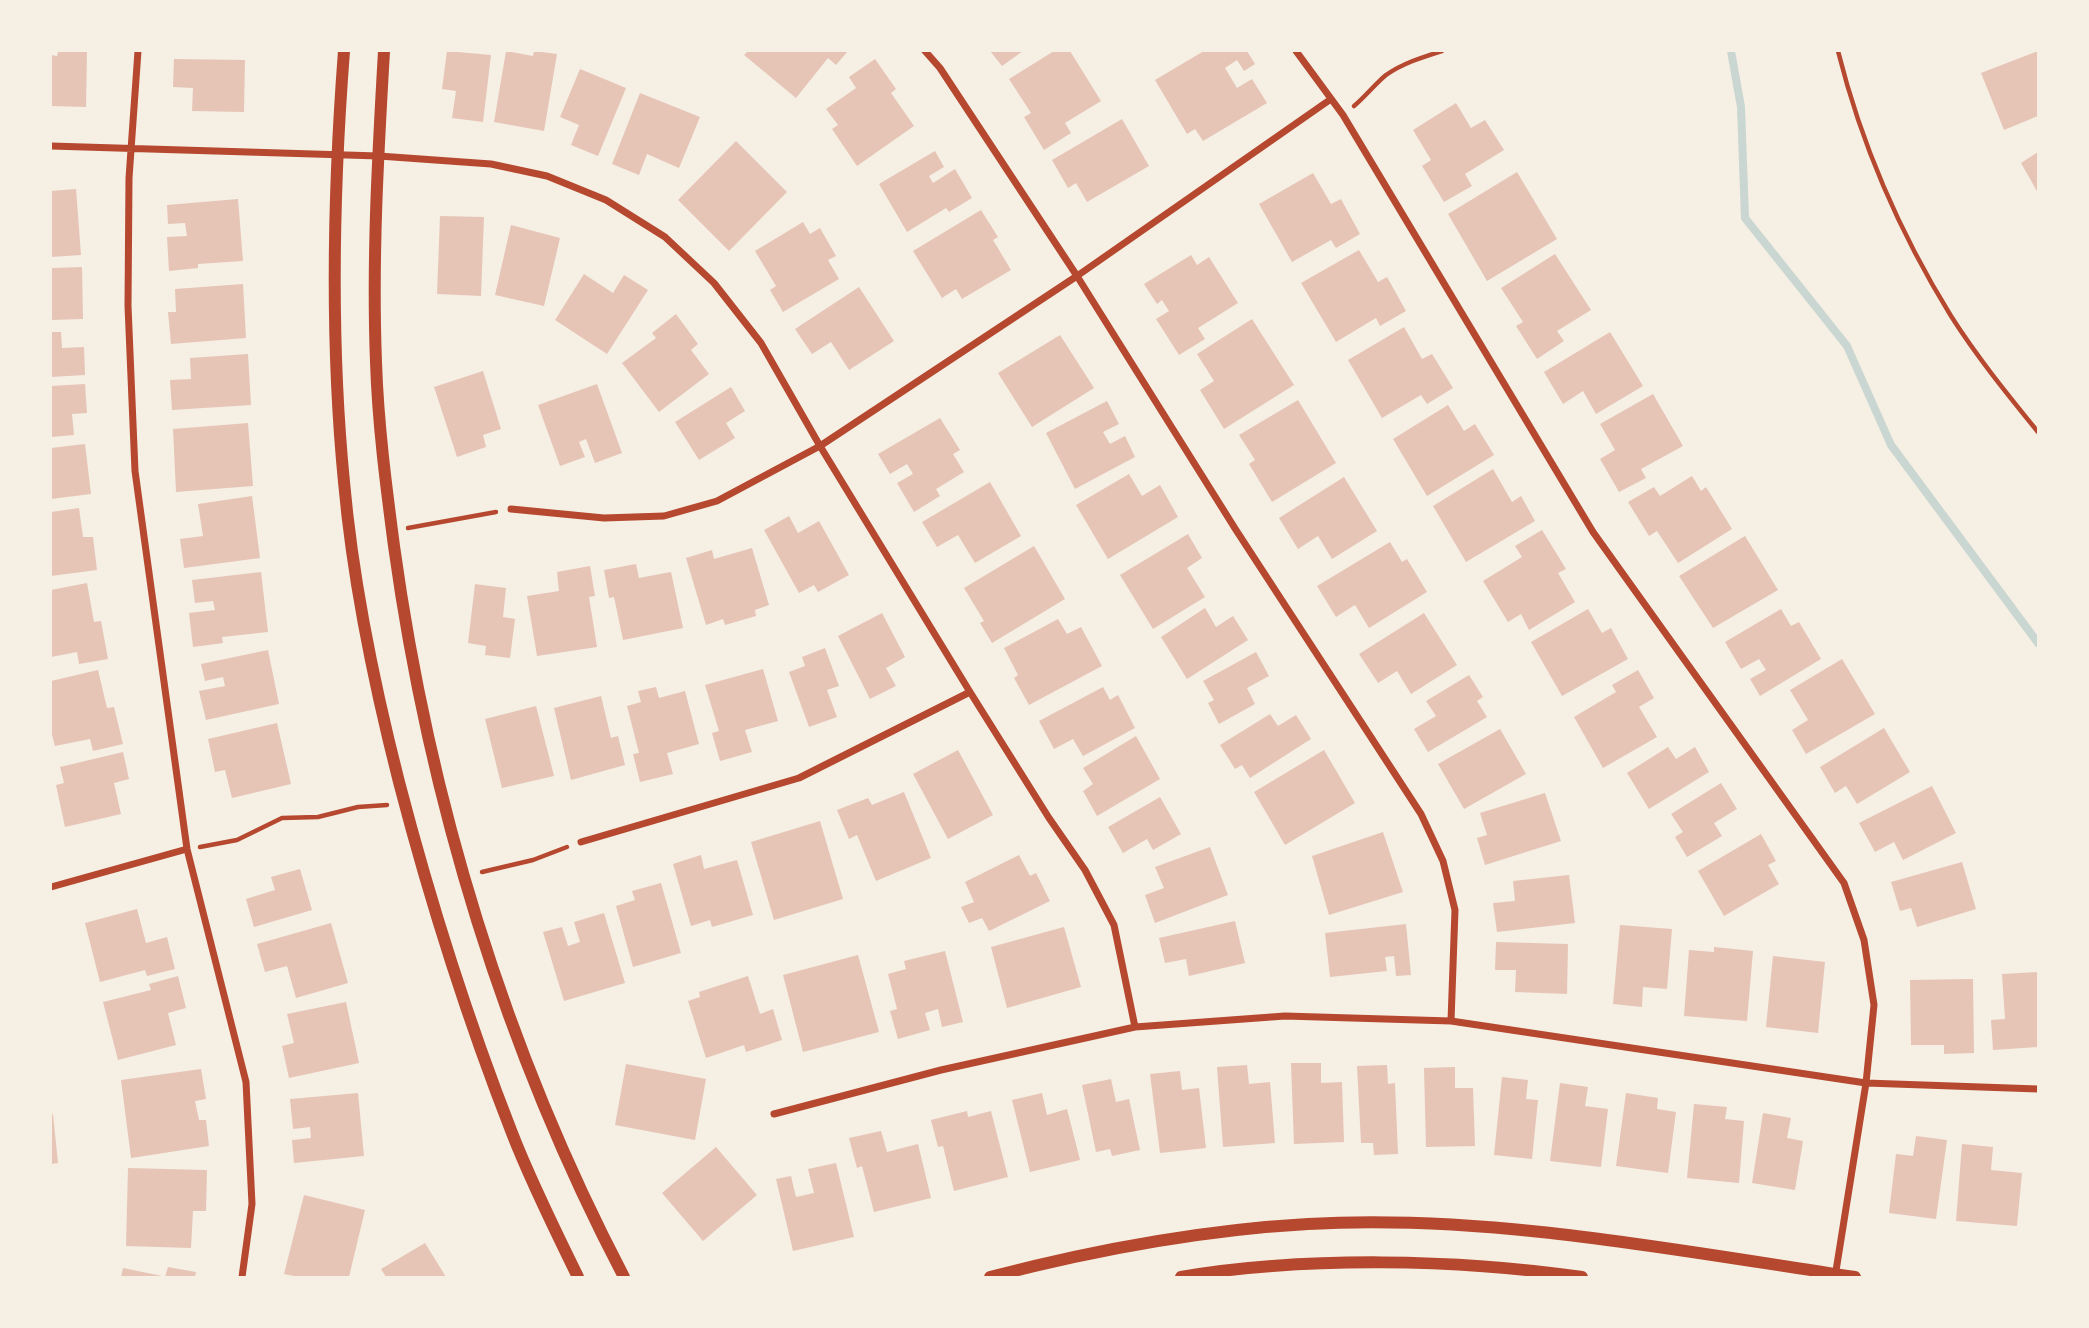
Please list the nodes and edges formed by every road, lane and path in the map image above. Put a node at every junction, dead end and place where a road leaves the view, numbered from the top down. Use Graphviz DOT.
graph roads {
  1 [pos="138,51"];
  2 [pos="344,51"];
  3 [pos="384,51"];
  4 [pos="925,51"];
  5 [pos="1296,51"];
  6 [pos="1442,51"];
  7 [pos="1838,51"];
  8 [pos="1331,99"];
  9 [pos="1343,115"];
  10 [pos="51,146"];
  11 [pos="131,149"];
  12 [pos="338,155"];
  13 [pos="379,156"];
  14 [pos="1077,276"];
  15 [pos="2038,432"];
  16 [pos="820,446"];
  17 [pos="511,509"];
  18 [pos="392,531"];
  19 [pos="970,692"];
  20 [pos="405,804"];
  21 [pos="581,842"];
  22 [pos="187,849"];
  23 [pos="464,876"];
  24 [pos="51,887"];
  25 [pos="1451,1021"];
  26 [pos="1135,1027"];
  27 [pos="1866,1083"];
  28 [pos="2038,1089"];
  29 [pos="774,1115"];
  30 [pos="1835,1276"];
  31 [pos="242,1277"];
  32 [pos="578,1277"];
  33 [pos="625,1277"];
  34 [pos="990,1277"];
  35 [pos="1181,1277"];
  36 [pos="1582,1277"];
  37 [pos="1854,1277"];
  1 -- 11 [label="street"];
  2 -- 12 [label="street"];
  3 -- 13 [label="street"];
  4 -- 14 [label="street"];
  5 -- 8 [label="street"];
  6 -- 9 [label="path"];
  7 -- 15 [label="path"];
  8 -- 9 [label="street"];
  8 -- 14 [label="street"];
  9 -- 27 [label="street"];
  10 -- 11 [label="street"];
  11 -- 12 [label="street"];
  11 -- 22 [label="street"];
  12 -- 13 [label="street"];
  12 -- 20 [label="street"];
  13 -- 16 [label="street"];
  13 -- 18 [label="street"];
  14 -- 16 [label="street"];
  14 -- 25 [label="street"];
  16 -- 17 [label="street"];
  16 -- 19 [label="street"];
  17 -- 18 [label="path"];
  18 -- 23 [label="street"];
  19 -- 21 [label="street"];
  19 -- 26 [label="street"];
  20 -- 22 [label="path"];
  20 -- 32 [label="street"];
  21 -- 23 [label="path"];
  22 -- 24 [label="street"];
  22 -- 31 [label="street"];
  23 -- 33 [label="street"];
  25 -- 26 [label="street"];
  25 -- 27 [label="street"];
  26 -- 29 [label="street"];
  27 -- 28 [label="street"];
  27 -- 30 [label="street"];
  30 -- 34 [label="street"];
  30 -- 37 [label="street"];
  35 -- 36 [label="street"];
}
